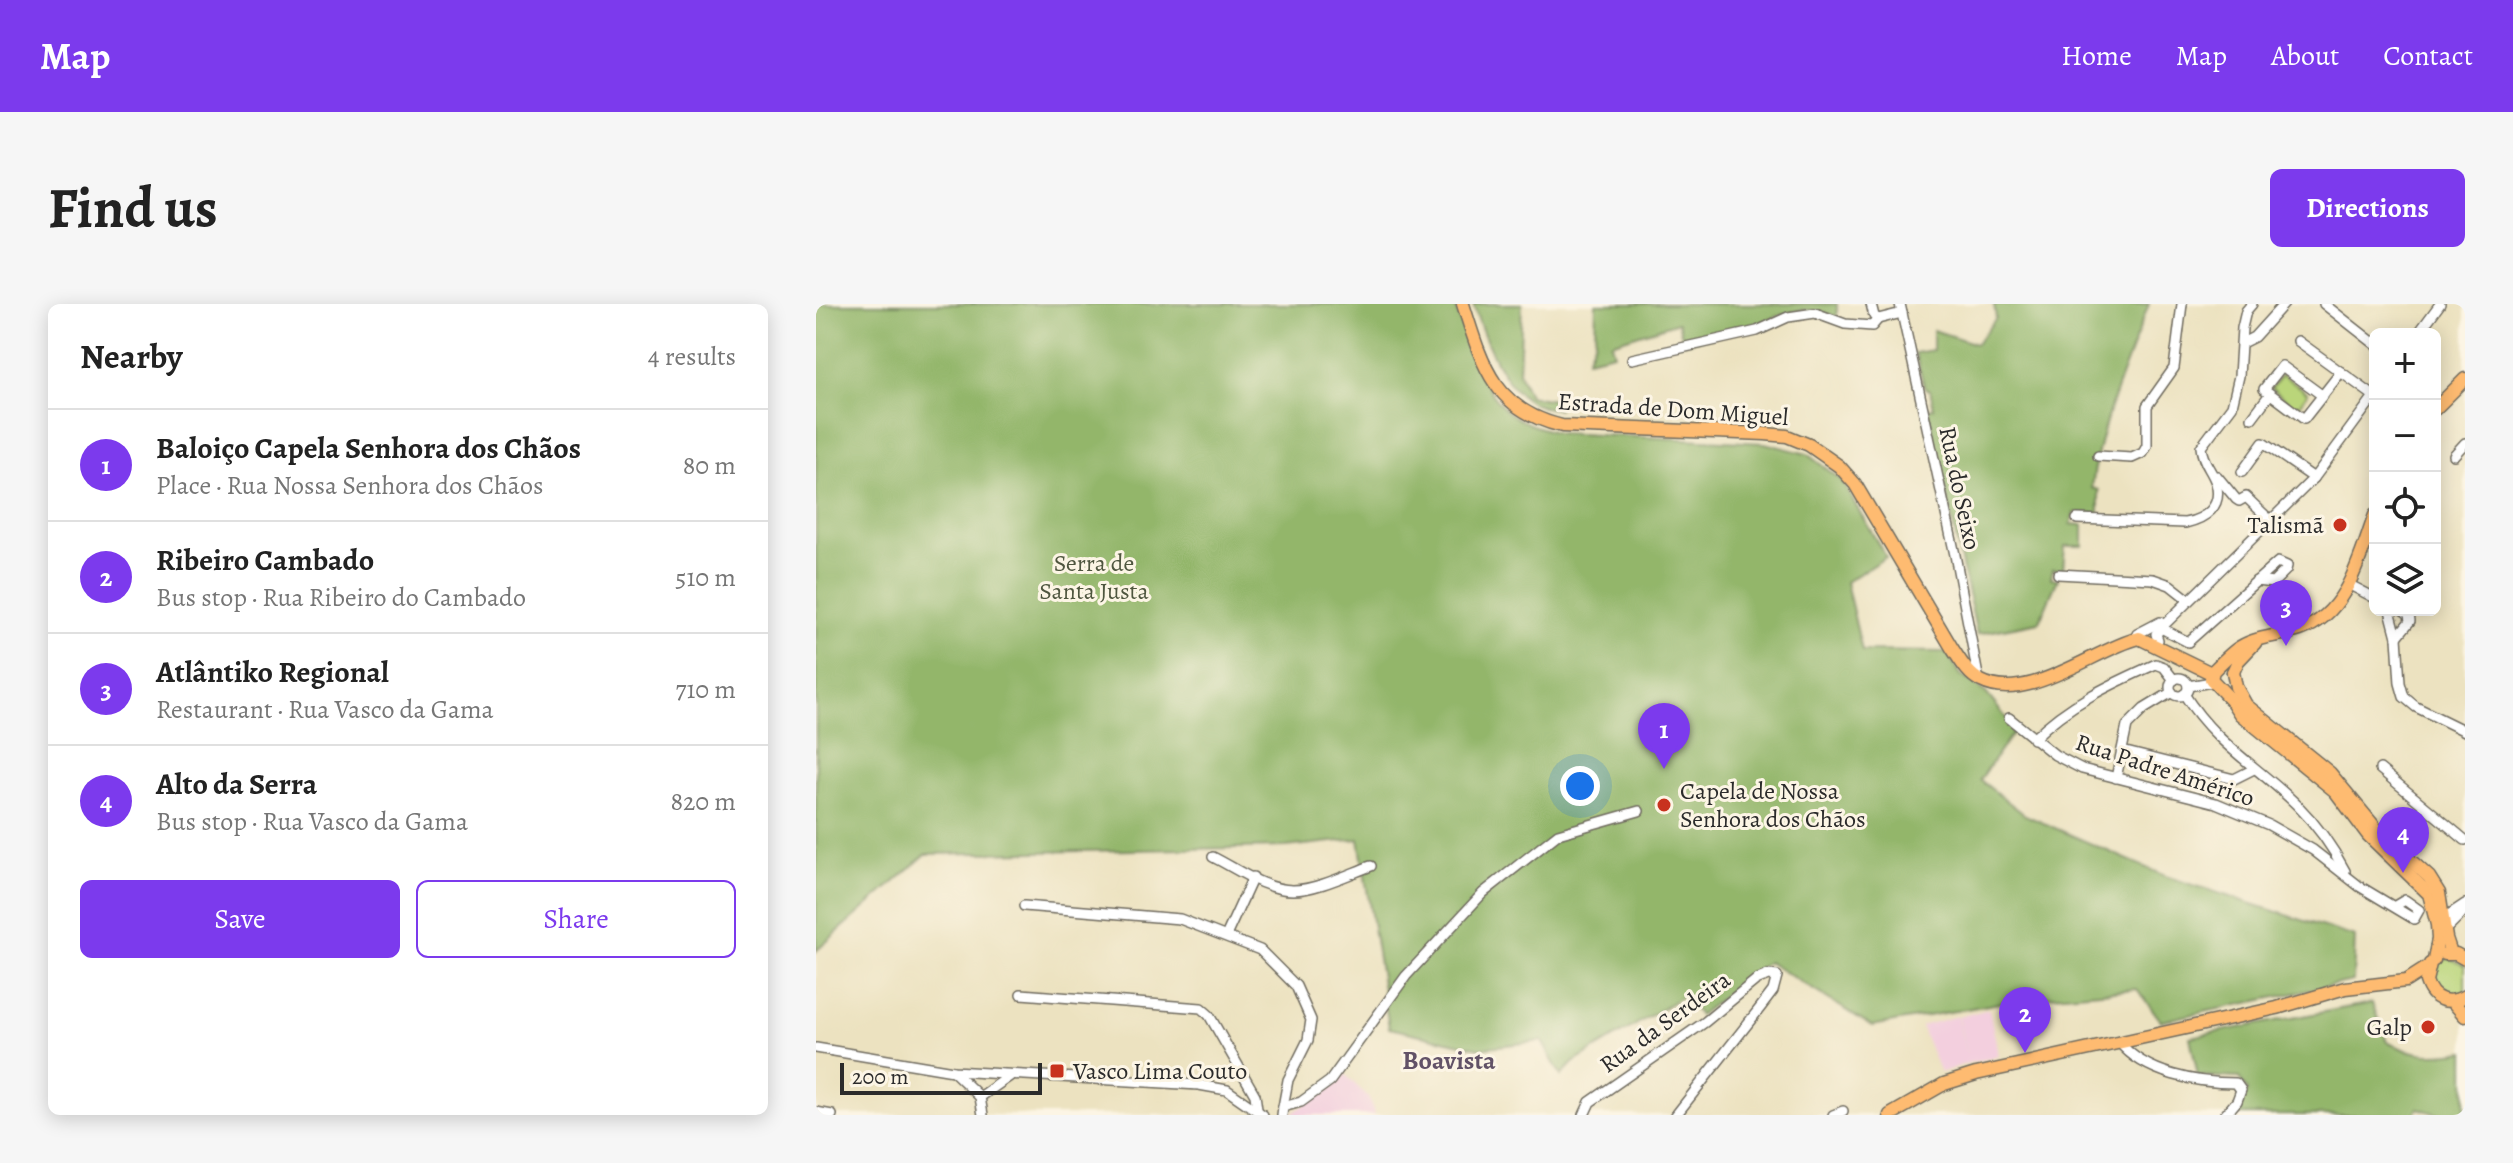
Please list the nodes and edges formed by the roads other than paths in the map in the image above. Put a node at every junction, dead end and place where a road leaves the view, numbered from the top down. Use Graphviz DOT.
graph roads {
  1 [pos="1463,304"];
  2 [pos="1871,304"];
  3 [pos="2182,304"];
  4 [pos="2252,304"];
  5 [pos="2284,304"];
  6 [pos="2324,304"];
  7 [pos="2440,304"];
  8 [pos="1901,308"];
  9 [pos="1878,319"];
  10 [pos="2422,328"];
  11 [pos="2369,339"];
  12 [pos="2298,341"];
  13 [pos="2242,343"];
  14 [pos="1632,359"];
  15 [pos="2341,372"];
  16 [pos="2465,379"];
  17 [pos="2369,392"];
  18 [pos="2270,394"];
  19 [pos="2323,396"];
  20 [pos="2372,400"];
  21 [pos="2441,403"];
  22 [pos="2252,418"];
  23 [pos="2465,443"];
  24 [pos="2454,455"];
  25 [pos="2098,456"];
  26 [pos="2211,470"];
  27 [pos="2242,472"];
  28 [pos="2314,478"];
  29 [pos="2077,519"];
  30 [pos="2271,521"];
  31 [pos="2369,530"];
  32 [pos="2058,574"];
  33 [pos="2256,581"];
  34 [pos="2348,584"];
  35 [pos="2369,595"];
  36 [pos="2189,600"];
  37 [pos="2392,616"];
  38 [pos="2409,616"];
  39 [pos="2158,631"];
  40 [pos="2397,637"];
  41 [pos="2103,651"];
  42 [pos="2221,676"];
  43 [pos="2174,680"];
  44 [pos="1979,681"];
  45 [pos="2186,690"];
  46 [pos="2172,692"];
  47 [pos="2009,718"];
  48 [pos="2465,731"];
  49 [pos="2033,739"];
  50 [pos="2122,751"];
  51 [pos="2254,769"];
  52 [pos="2380,769"];
  53 [pos="2116,778"];
  54 [pos="1639,811"];
  55 [pos="2324,837"];
  56 [pos="2465,840"];
  57 [pos="2313,850"];
  58 [pos="1213,857"];
  59 [pos="1371,866"];
  60 [pos="2346,874"];
  61 [pos="1253,877"];
  62 [pos="2439,893"];
  63 [pos="2465,905"];
  64 [pos="1024,906"];
  65 [pos="2395,906"];
  66 [pos="2445,923"];
  67 [pos="1226,936"];
  68 [pos="2451,953"];
  69 [pos="2465,959"];
  70 [pos="2431,963"];
  71 [pos="1021,994"];
  72 [pos="2432,994"];
  73 [pos="2329,995"];
  74 [pos="2459,999"];
  75 [pos="2465,1016"];
  76 [pos="2119,1042"];
  77 [pos="816,1048"];
  78 [pos="953,1071"];
  79 [pos="983,1073"];
  80 [pos="1012,1075"];
  81 [pos="1250,1087"];
  82 [pos="980,1095"];
  83 [pos="1242,1098"];
  84 [pos="1283,1111"];
  85 [pos="816,1112"];
  86 [pos="1260,1112"];
  87 [pos="832,1115"];
  88 [pos="983,1115"];
  89 [pos="1584,1115"];
  90 [pos="1676,1115"];
  91 [pos="1890,1115"];
  92 [pos="2225,1115"];
  1 -- 44 [label="main road, Estrada de Dom Miguel"];
  2 -- 9 [label="street"];
  3 -- 25 [label="street"];
  4 -- 13 [label="street"];
  5 -- 13 [label="street"];
  6 -- 11 [label="street"];
  7 -- 10 [label="street"];
  8 -- 9 [label="street"];
  8 -- 44 [label="street, Rua do Seixo"];
  9 -- 14 [label="street"];
  12 -- 15 [label="street"];
  13 -- 26 [label="street"];
  15 -- 17 [label="street"];
  15 -- 19 [label="street"];
  16 -- 21 [label="main road"];
  18 -- 19 [label="street"];
  18 -- 19 [label="street"];
  18 -- 22 [label="street"];
  20 -- 28 [label="street"];
  23 -- 24 [label="street"];
  26 -- 29 [label="street"];
  26 -- 30 [label="street"];
  27 -- 28 [label="street"];
  28 -- 30 [label="street"];
  30 -- 36 [label="street"];
  31 -- 34 [label="main road"];
  32 -- 36 [label="street"];
  33 -- 39 [label="street"];
  34 -- 35 [label="street"];
  34 -- 42 [label="main road"];
  36 -- 39 [label="street"];
  37 -- 40 [label="street"];
  38 -- 40 [label="street"];
  39 -- 41 [label="main road"];
  39 -- 42 [label="main road"];
  40 -- 48 [label="street"];
  41 -- 42 [label="main road"];
  41 -- 44 [label="main road"];
  42 -- 45 [label="street"];
  42 -- 62 [label="main road"];
  42 -- 66 [label="main road"];
  43 -- 45 [label="street"];
  43 -- 46 [label="street"];
  43 -- 49 [label="street"];
  45 -- 46 [label="street"];
  45 -- 51 [label="street"];
  46 -- 50 [label="street"];
  47 -- 49 [label="street, Rua Padre Américo"];
  49 -- 53 [label="street, Rua Padre Américo"];
  50 -- 51 [label="street"];
  50 -- 53 [label="street"];
  51 -- 55 [label="street"];
  52 -- 56 [label="street"];
  53 -- 57 [label="street, Rua Padre Américo"];
  54 -- 84 [label="street"];
  55 -- 57 [label="street"];
  55 -- 60 [label="street"];
  57 -- 60 [label="street, Rua Padre Américo"];
  58 -- 61 [label="street"];
  59 -- 61 [label="street"];
  60 -- 65 [label="street, Rua Padre Américo"];
  61 -- 67 [label="street"];
  62 -- 63 [label="street"];
  62 -- 66 [label="main road"];
  63 -- 66 [label="street"];
  64 -- 67 [label="street"];
  66 -- 68 [label="main road"];
  66 -- 70 [label="main road"];
  67 -- 84 [label="street"];
  68 -- 69 [label="main road"];
  68 -- 70 [label="main road"];
  70 -- 72 [label="main road"];
  70 -- 73 [label="main road"];
  71 -- 81 [label="street"];
  72 -- 73 [label="main road"];
  72 -- 74 [label="main road"];
  73 -- 76 [label="main road"];
  74 -- 75 [label="main road"];
  76 -- 91 [label="main road"];
  76 -- 92 [label="street"];
  77 -- 78 [label="street"];
  78 -- 79 [label="street"];
  78 -- 82 [label="street"];
  79 -- 80 [label="street"];
  79 -- 82 [label="street"];
  80 -- 82 [label="street"];
  80 -- 83 [label="street"];
  81 -- 83 [label="street"];
  81 -- 86 [label="street"];
  82 -- 88 [label="street"];
  83 -- 86 [label="street"];
  85 -- 87 [label="street"];
  89 -- 90 [label="street, Rua da Serdeira"];
}
